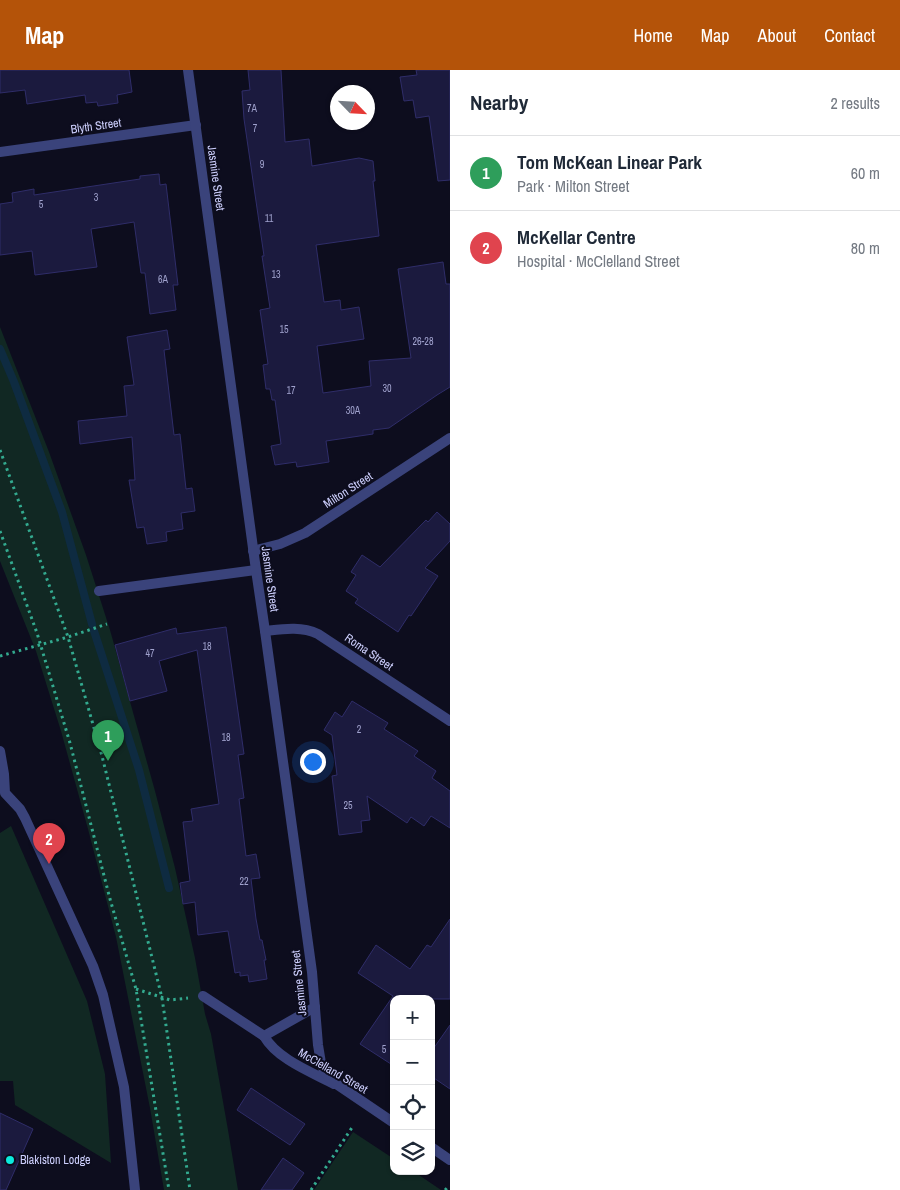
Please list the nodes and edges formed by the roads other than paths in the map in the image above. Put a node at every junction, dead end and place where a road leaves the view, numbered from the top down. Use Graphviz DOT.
graph roads {
  1 [pos="188,70"];
  2 [pos="196,125"];
  3 [pos="0,152"];
  4 [pos="450,438"];
  5 [pos="253,551"];
  6 [pos="256,570"];
  7 [pos="99,591"];
  8 [pos="265,631"];
  9 [pos="450,721"];
  10 [pos="0,750"];
  11 [pos="203,996"];
  12 [pos="315,1007"];
  13 [pos="264,1036"];
  14 [pos="338,1086"];
  15 [pos="390,1120"];
  16 [pos="435,1150"];
  17 [pos="450,1160"];
  18 [pos="135,1190"];
  1 -- 2 [label="street, Jasmine Street"];
  2 -- 3 [label="street, Blyth Street"];
  2 -- 5 [label="street, Jasmine Street"];
  4 -- 5 [label="street, Milton Street"];
  5 -- 6 [label="street, Jasmine Street"];
  6 -- 7 [label="street"];
  6 -- 8 [label="street, Jasmine Street"];
  8 -- 9 [label="street, Roma Street"];
  8 -- 12 [label="street, Jasmine Street"];
  10 -- 18 [label="street"];
  11 -- 13 [label="street, McClelland Street"];
  12 -- 13 [label="street"];
  12 -- 14 [label="street, Jasmine Street"];
  13 -- 14 [label="street, McClelland Street"];
  14 -- 15 [label="street, McClelland Street"];
  16 -- 17 [label="street"];
}
